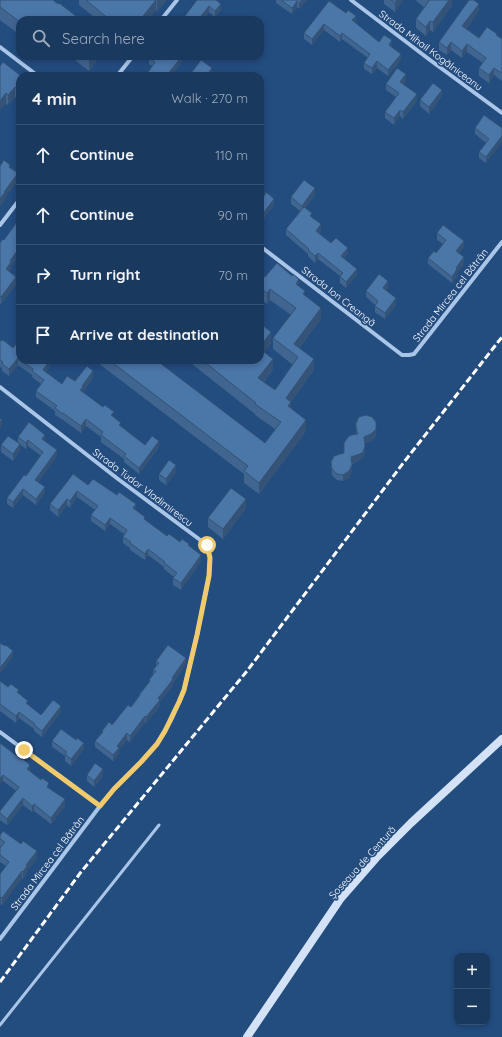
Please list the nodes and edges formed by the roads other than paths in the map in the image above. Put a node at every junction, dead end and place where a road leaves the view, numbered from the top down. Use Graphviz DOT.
graph roads {
  1 [pos="177,0"];
  2 [pos="351,0"];
  3 [pos="165,16"];
  4 [pos="0,47"];
  5 [pos="16,59"];
  6 [pos="17,60"];
  7 [pos="130,60"];
  8 [pos="33,72"];
  9 [pos="120,72"];
  10 [pos="502,113"];
  11 [pos="16,204"];
  12 [pos="0,224"];
  13 [pos="502,242"];
  14 [pos="264,249"];
  15 [pos="409,356"];
  16 [pos="0,387"];
  17 [pos="179,702"];
  18 [pos="0,732"];
  19 [pos="502,739"];
  20 [pos="100,806"];
  21 [pos="159,825"];
  22 [pos="0,939"];
  23 [pos="0,1025"];
  24 [pos="247,1037"];
  1 -- 3 [label="street"];
  2 -- 10 [label="street, Strada Mihail Kogălniceanu"];
  4 -- 5 [label="street"];
  6 -- 8 [label="street"];
  7 -- 9 [label="street"];
  11 -- 12 [label="street"];
  13 -- 15 [label="street, Strada Mircea cel Bătrân"];
  14 -- 15 [label="street, Strada Ion Creangă"];
  16 -- 17 [label="street, Strada Tudor Vladimirescu"];
  17 -- 20 [label="street, Strada Mircea cel Bătrân"];
  18 -- 20 [label="street"];
  19 -- 24 [label="main road, Șoseaua de Centură"];
  20 -- 22 [label="street, Strada Mircea cel Bătrân"];
  21 -- 23 [label="lane"];
}
